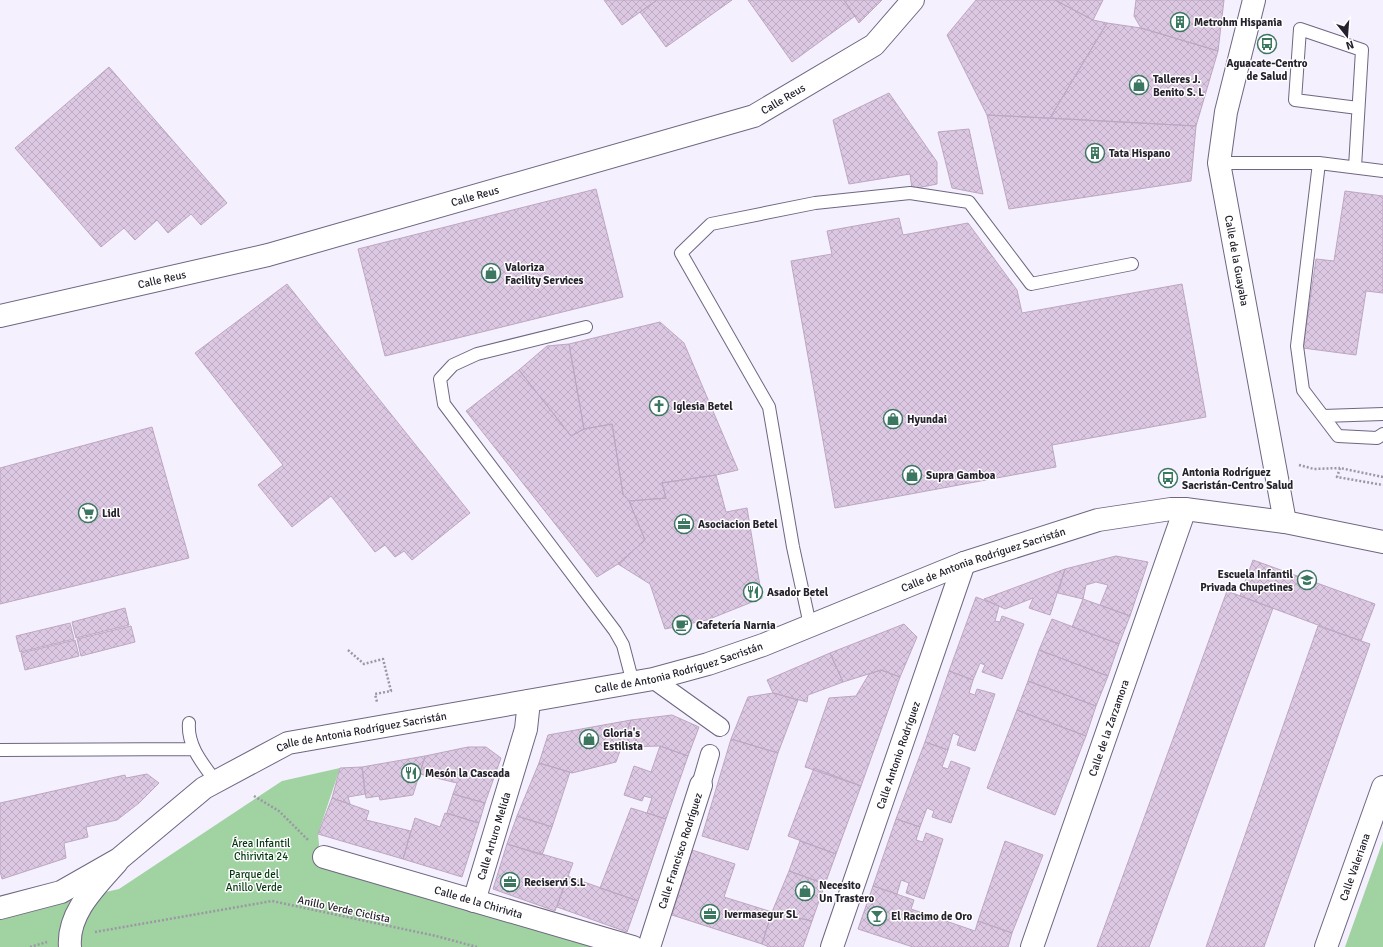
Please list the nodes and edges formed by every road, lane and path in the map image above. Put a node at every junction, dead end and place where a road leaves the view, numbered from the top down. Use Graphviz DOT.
graph roads {
  1 [pos="913,0"];
  2 [pos="1254,0"];
  3 [pos="1358,108"];
  4 [pos="1219,163"];
  5 [pos="1319,164"];
  6 [pos="1355,167"];
  7 [pos="1383,171"];
  8 [pos="1132,264"];
  9 [pos="0,316"];
  10 [pos="586,327"];
  11 [pos="1383,414"];
  12 [pos="1323,416"];
  13 [pos="1383,434"];
  14 [pos="1296,464"];
  15 [pos="1340,468"];
  16 [pos="1383,477"];
  17 [pos="1383,485"];
  18 [pos="1185,509"];
  19 [pos="1285,522"];
  20 [pos="1383,542"];
  21 [pos="964,563"];
  22 [pos="810,625"];
  23 [pos="348,650"];
  24 [pos="643,681"];
  25 [pos="529,701"];
  26 [pos="376,702"];
  27 [pos="189,723"];
  28 [pos="720,727"];
  29 [pos="193,749"];
  30 [pos="0,750"];
  31 [pos="710,754"];
  32 [pos="216,782"];
  33 [pos="700,785"];
  34 [pos="1383,787"];
  35 [pos="254,796"];
  36 [pos="324,857"];
  37 [pos="119,859"];
  38 [pos="474,901"];
  39 [pos="0,908"];
  40 [pos="88,933"];
  41 [pos="48,942"];
  42 [pos="30,947"];
  43 [pos="70,947"];
  44 [pos="477,947"];
  45 [pos="633,947"];
  46 [pos="649,947"];
  47 [pos="832,947"];
  48 [pos="1032,947"];
  49 [pos="1326,947"];
  1 -- 9 [label="street, Calle Reus"];
  2 -- 4 [label="street, Calle de la Guayaba"];
  3 -- 3 [label="lane"];
  3 -- 6 [label="lane"];
  4 -- 5 [label="lane"];
  4 -- 19 [label="street, Calle de la Guayaba"];
  5 -- 6 [label="lane"];
  5 -- 12 [label="lane"];
  6 -- 7 [label="lane"];
  8 -- 22 [label="lane"];
  10 -- 24 [label="lane"];
  11 -- 12 [label="lane"];
  12 -- 13 [label="lane"];
  14 -- 15 [label="path"];
  15 -- 16 [label="path"];
  15 -- 17 [label="path"];
  18 -- 19 [label="street, Calle de Antonia Rodríguez Sacristán"];
  18 -- 21 [label="street, Calle de Antonia Rodríguez Sacristán"];
  18 -- 48 [label="street, Calle de la Zarzamora"];
  19 -- 20 [label="street, Calle de Antonia Rodríguez Sacristán"];
  21 -- 22 [label="street, Calle de Antonia Rodríguez Sacristán"];
  21 -- 47 [label="street, Calle Antonio Rodríguez"];
  22 -- 24 [label="street, Calle de Antonia Rodríguez Sacristán"];
  23 -- 26 [label="path"];
  24 -- 25 [label="street, Calle de Antonia Rodríguez Sacristán"];
  24 -- 28 [label="street"];
  25 -- 32 [label="street, Calle de Antonia Rodríguez Sacristán"];
  25 -- 38 [label="street, Calle Arturo Melida"];
  27 -- 29 [label="lane"];
  29 -- 30 [label="lane"];
  29 -- 32 [label="lane"];
  31 -- 33 [label="street, Calle Francisco Rodríguez"];
  32 -- 37 [label="street, Calle de Antonia Rodríguez Sacristán"];
  33 -- 46 [label="street, Calle Francisco Rodríguez"];
  34 -- 49 [label="street, Calle Valeriana"];
  35 -- 36 [label="path"];
  36 -- 38 [label="street, Calle de la Chirivita"];
  37 -- 39 [label="street, Calle de Antonia Rodríguez Sacristán"];
  37 -- 43 [label="street"];
  38 -- 45 [label="street, Calle de la Chirivita"];
  40 -- 44 [label="path, Anillo Verde Ciclista"];
  41 -- 42 [label="path"];
}
